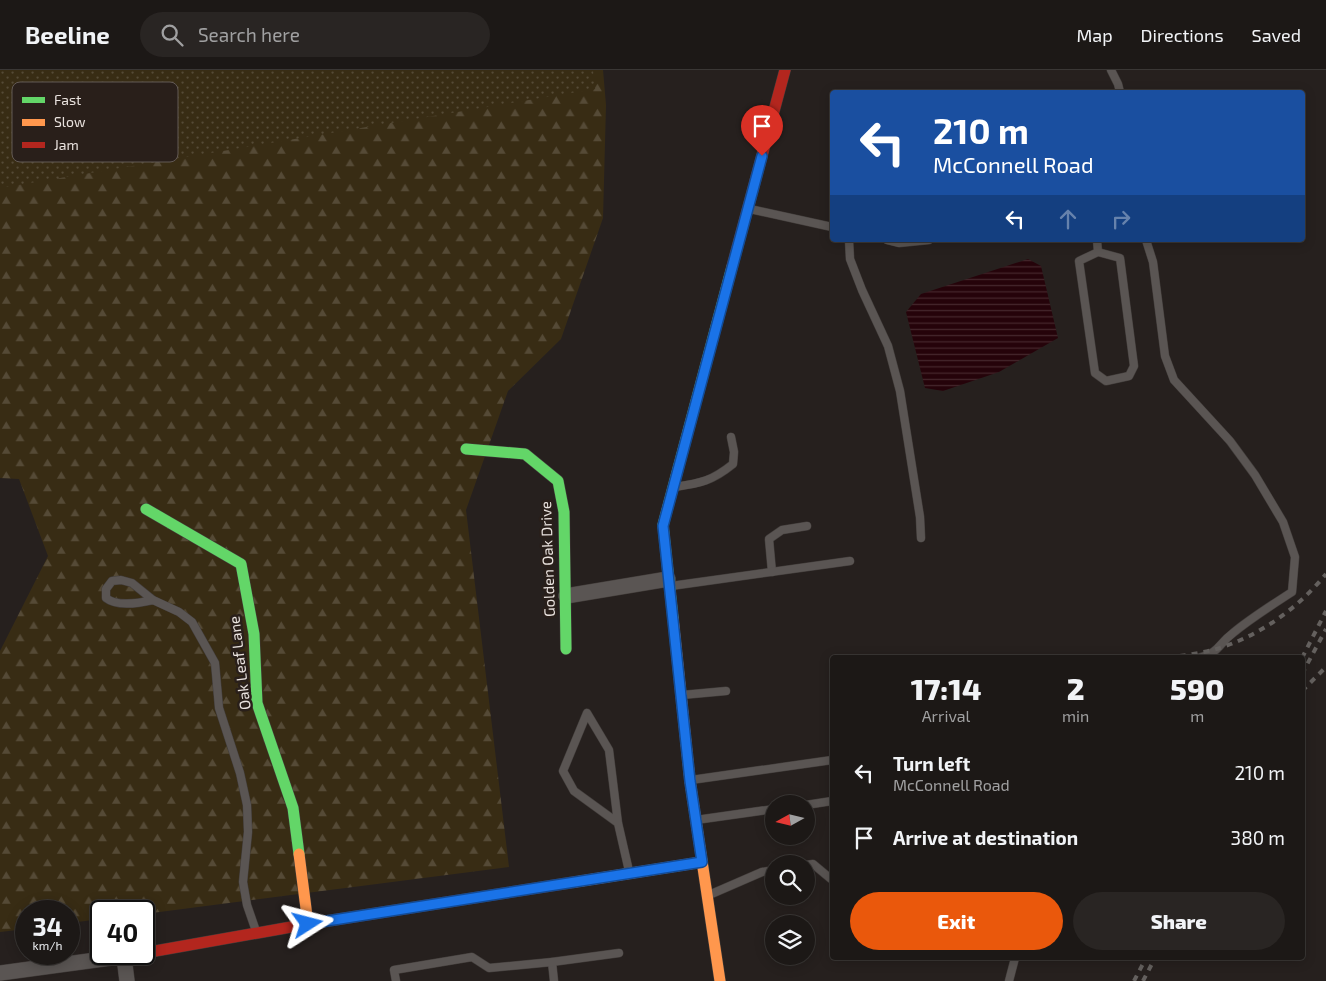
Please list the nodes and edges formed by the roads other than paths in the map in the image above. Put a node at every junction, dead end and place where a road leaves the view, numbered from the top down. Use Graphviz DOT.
graph roads {
  1 [pos="785,70"];
  2 [pos="1111,70"];
  3 [pos="1120,90"];
  4 [pos="748,208"];
  5 [pos="830,227"];
  6 [pos="849,242"];
  7 [pos="895,242"];
  8 [pos="909,242"];
  9 [pos="1097,242"];
  10 [pos="1147,242"];
  11 [pos="1098,252"];
  12 [pos="731,437"];
  13 [pos="466,449"];
  14 [pos="673,488"];
  15 [pos="146,509"];
  16 [pos="807,526"];
  17 [pos="921,538"];
  18 [pos="850,562"];
  19 [pos="772,572"];
  20 [pos="668,583"];
  21 [pos="566,596"];
  22 [pos="153,600"];
  23 [pos="566,649"];
  24 [pos="1208,655"];
  25 [pos="726,691"];
  26 [pos="682,695"];
  27 [pos="830,760"];
  28 [pos="690,781"];
  29 [pos="830,801"];
  30 [pos="815,804"];
  31 [pos="765,810"];
  32 [pos="696,820"];
  33 [pos="618,823"];
  34 [pos="702,862"];
  35 [pos="815,866"];
  36 [pos="765,872"];
  37 [pos="629,874"];
  38 [pos="830,878"];
  39 [pos="707,896"];
  40 [pos="308,924"];
  41 [pos="257,933"];
  42 [pos="155,951"];
  43 [pos="619,953"];
  44 [pos="1014,960"];
  45 [pos="90,962"];
  46 [pos="552,962"];
  47 [pos="125,965"];
  48 [pos="0,974"];
  49 [pos="127,981"];
  50 [pos="396,981"];
  51 [pos="554,981"];
  52 [pos="720,981"];
  53 [pos="1008,981"];
  1 -- 4 [label="street"];
  2 -- 3 [label="lane"];
  4 -- 5 [label="lane"];
  4 -- 14 [label="street"];
  6 -- 17 [label="lane"];
  7 -- 8 [label="lane"];
  9 -- 11 [label="lane"];
  10 -- 24 [label="lane"];
  11 -- 11 [label="lane"];
  12 -- 14 [label="lane"];
  13 -- 21 [label="street, Golden Oak Drive"];
  14 -- 20 [label="street"];
  15 -- 40 [label="street, Oak Leaf Lane"];
  16 -- 19 [label="lane"];
  18 -- 19 [label="lane"];
  19 -- 20 [label="lane"];
  20 -- 21 [label="street"];
  20 -- 26 [label="street"];
  21 -- 23 [label="street, Golden Oak Drive"];
  22 -- 22 [label="lane"];
  22 -- 41 [label="lane"];
  25 -- 26 [label="lane"];
  26 -- 28 [label="street"];
  27 -- 28 [label="lane"];
  28 -- 32 [label="street"];
  29 -- 30 [label="lane"];
  31 -- 32 [label="lane"];
  32 -- 34 [label="street"];
  33 -- 33 [label="lane"];
  33 -- 37 [label="lane"];
  34 -- 37 [label="street"];
  34 -- 39 [label="street"];
  35 -- 38 [label="lane"];
  36 -- 39 [label="lane"];
  37 -- 40 [label="street"];
  39 -- 52 [label="street"];
  40 -- 41 [label="street"];
  41 -- 42 [label="street"];
  43 -- 46 [label="lane"];
  44 -- 53 [label="lane"];
  45 -- 48 [label="street"];
  46 -- 50 [label="lane"];
  46 -- 51 [label="lane"];
  47 -- 49 [label="street"];
}
